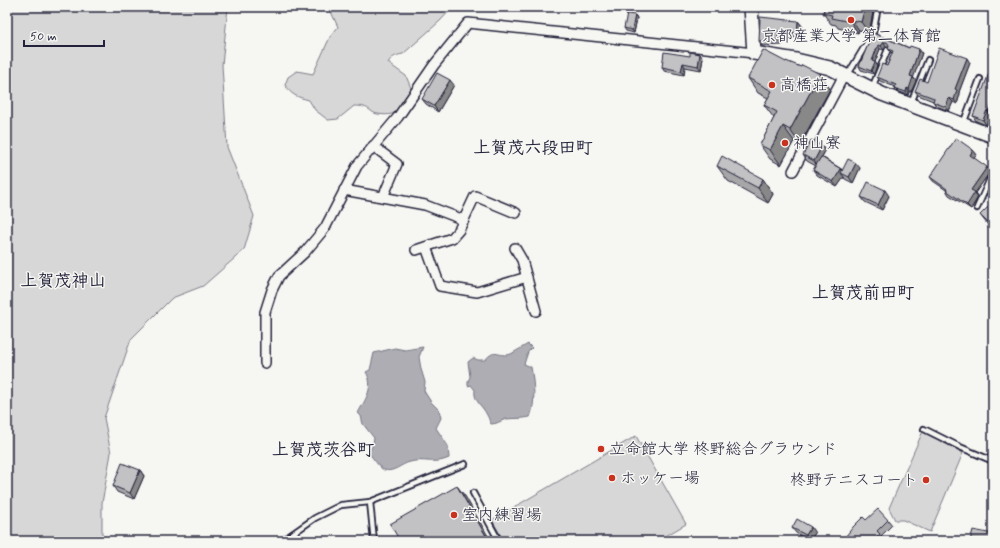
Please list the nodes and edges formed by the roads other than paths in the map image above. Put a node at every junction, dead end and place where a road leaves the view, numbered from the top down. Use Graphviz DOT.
graph roads {
  1 [pos="751,7"];
  2 [pos="878,7"];
  3 [pos="888,49"];
  4 [pos="754,53"];
  5 [pos="928,60"];
  6 [pos="845,76"];
  7 [pos="980,79"];
  8 [pos="871,90"];
  9 [pos="910,105"];
  10 [pos="963,125"];
  11 [pos="993,136"];
  12 [pos="373,146"];
  13 [pos="793,171"];
  14 [pos="993,174"];
  15 [pos="344,190"];
  16 [pos="383,197"];
  17 [pos="977,208"];
  18 [pos="516,212"];
  19 [pos="464,220"];
  20 [pos="426,247"];
  21 [pos="515,248"];
  22 [pos="416,250"];
  23 [pos="527,277"];
  24 [pos="536,311"];
  25 [pos="265,363"];
  26 [pos="924,429"];
  27 [pos="993,461"];
  28 [pos="465,464"];
  29 [pos="473,493"];
  30 [pos="370,502"];
  31 [pos="282,541"];
  32 [pos="374,541"];
  33 [pos="499,541"];
  1 -- 4 [label="street"];
  2 -- 6 [label="lane"];
  3 -- 8 [label="lane"];
  4 -- 6 [label="street"];
  4 -- 12 [label="street"];
  5 -- 9 [label="lane"];
  6 -- 8 [label="street"];
  6 -- 13 [label="street"];
  7 -- 10 [label="lane"];
  8 -- 9 [label="street"];
  9 -- 10 [label="street"];
  10 -- 11 [label="street"];
  12 -- 15 [label="street"];
  12 -- 16 [label="street"];
  14 -- 17 [label="lane"];
  15 -- 16 [label="street"];
  15 -- 25 [label="street"];
  16 -- 19 [label="street"];
  18 -- 19 [label="street"];
  19 -- 20 [label="street"];
  20 -- 22 [label="street"];
  20 -- 23 [label="street"];
  21 -- 23 [label="street"];
  23 -- 24 [label="street"];
  26 -- 27 [label="lane"];
  28 -- 30 [label="lane"];
  29 -- 33 [label="lane"];
  30 -- 31 [label="lane"];
  30 -- 32 [label="lane"];
}
